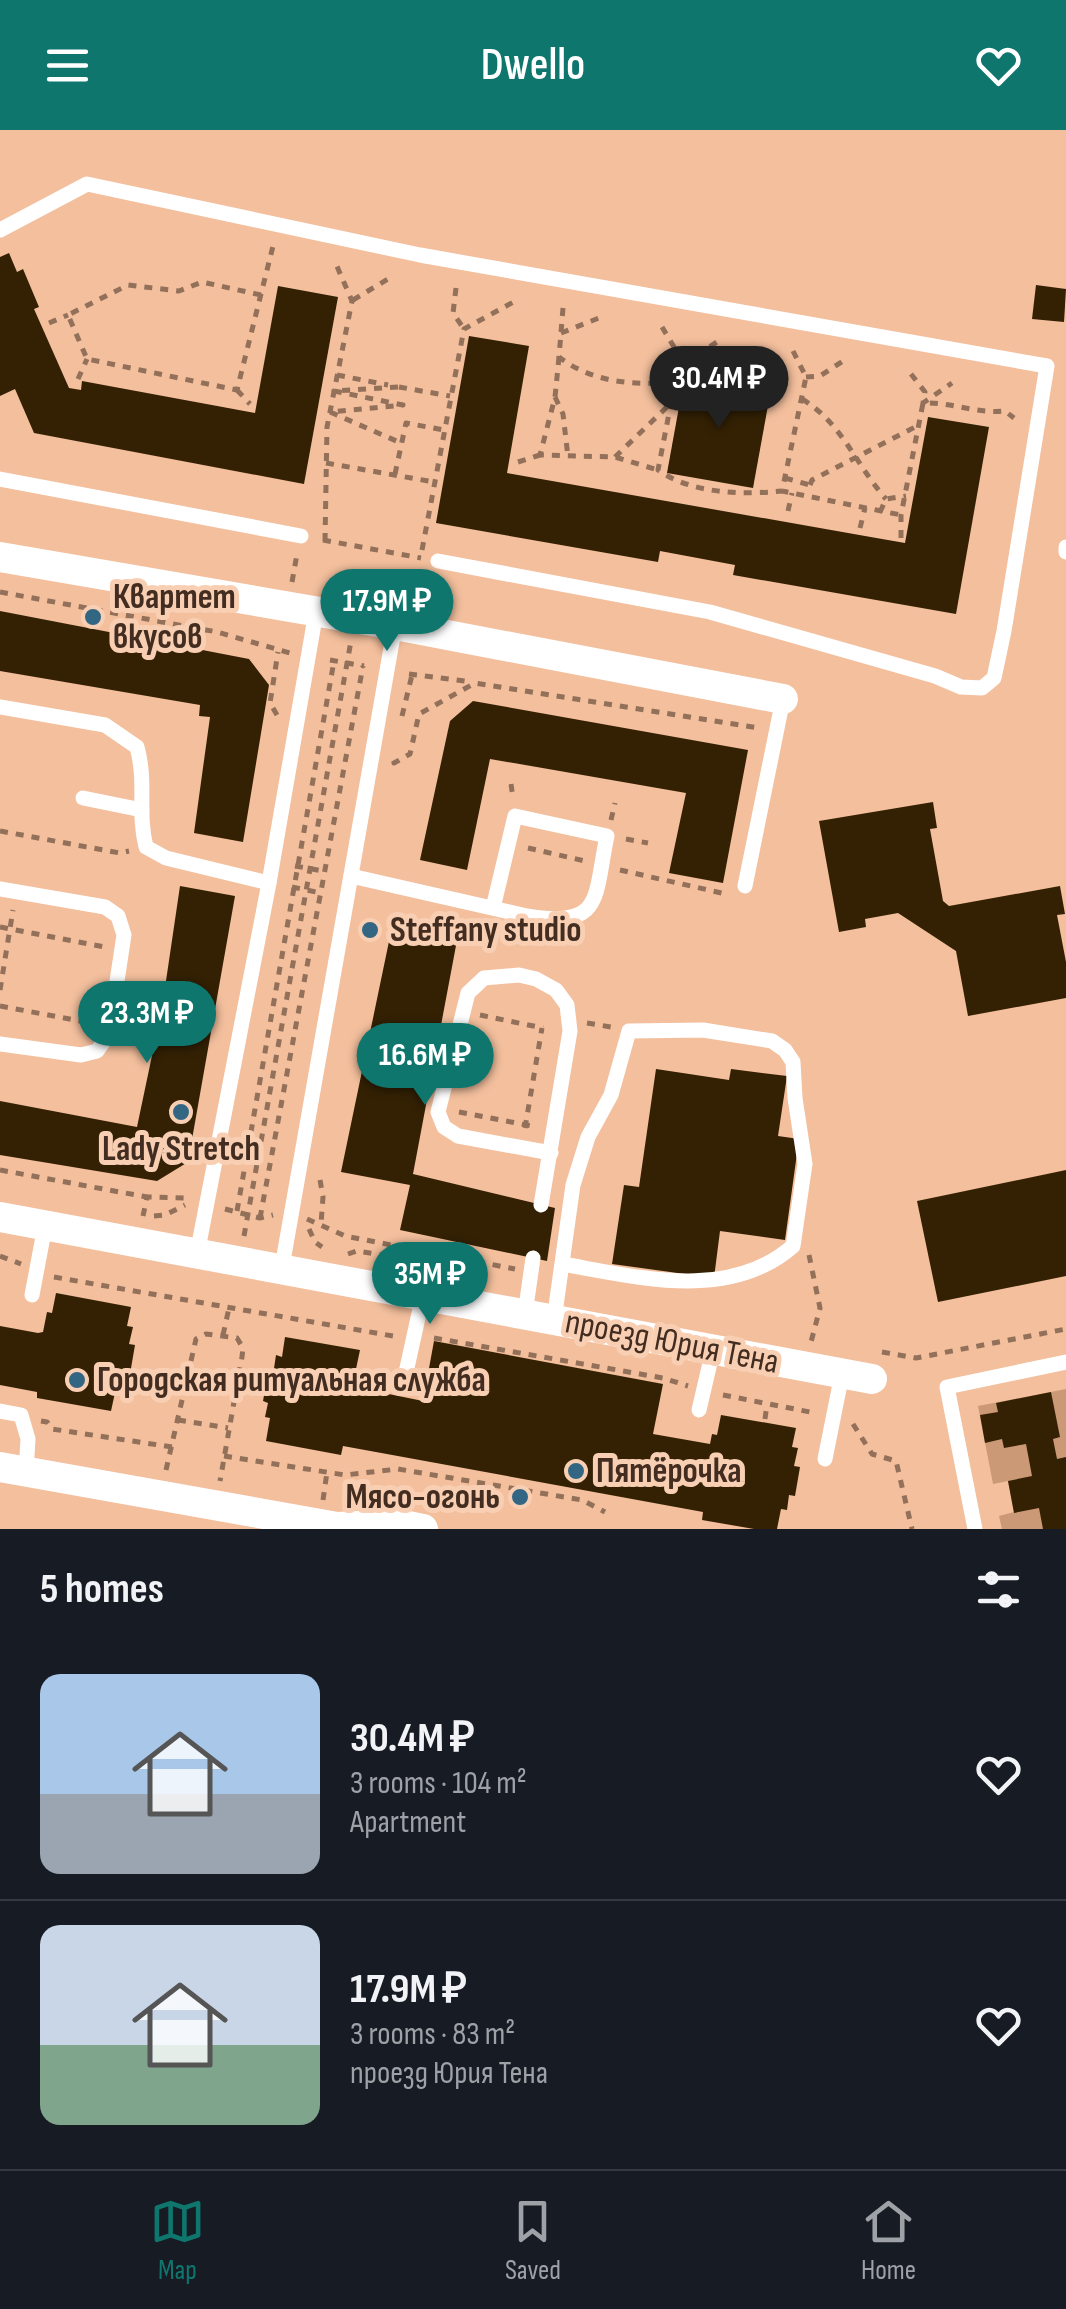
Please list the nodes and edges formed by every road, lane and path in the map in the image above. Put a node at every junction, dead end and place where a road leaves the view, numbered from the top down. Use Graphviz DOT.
graph roads {
  1 [pos="278,225"];
  2 [pos="0,230"];
  3 [pos="336,264"];
  4 [pos="393,276"];
  5 [pos="456,288"];
  6 [pos="261,295"];
  7 [pos="519,300"];
  8 [pos="352,301"];
  9 [pos="563,308"];
  10 [pos="68,315"];
  11 [pos="604,316"];
  12 [pos="49,323"];
  13 [pos="662,328"];
  14 [pos="464,329"];
  15 [pos="560,334"];
  16 [pos="723,338"];
  17 [pos="793,351"];
  18 [pos="680,357"];
  19 [pos="558,358"];
  20 [pos="87,359"];
  21 [pos="843,361"];
  22 [pos="1047,366"];
  23 [pos="1066,366"];
  24 [pos="911,374"];
  25 [pos="337,375"];
  26 [pos="806,378"];
  27 [pos="78,379"];
  28 [pos="676,381"];
  29 [pos="952,383"];
  30 [pos="398,386"];
  31 [pos="236,390"];
  32 [pos="334,391"];
  33 [pos="450,396"];
  34 [pos="555,397"];
  35 [pos="802,399"];
  36 [pos="671,403"];
  37 [pos="923,403"];
  38 [pos="250,404"];
  39 [pos="330,412"];
  40 [pos="1014,418"];
  41 [pos="918,425"];
  42 [pos="444,430"];
  43 [pos="401,443"];
  44 [pos="540,454"];
  45 [pos="568,457"];
  46 [pos="615,458"];
  47 [pos="856,458"];
  48 [pos="326,462"];
  49 [pos="518,462"];
  50 [pos="658,470"];
  51 [pos="395,474"];
  52 [pos="785,478"];
  53 [pos="0,479"];
  54 [pos="434,482"];
  55 [pos="810,485"];
  56 [pos="782,491"];
  57 [pos="792,493"];
  58 [pos="808,496"];
  59 [pos="906,496"];
  60 [pos="886,499"];
  61 [pos="865,508"];
  62 [pos="788,511"];
  63 [pos="880,512"];
  64 [pos="902,516"];
  65 [pos="860,528"];
  66 [pos="300,536"];
  67 [pos="902,538"];
  68 [pos="324,540"];
  69 [pos="420,558"];
  70 [pos="0,559"];
  71 [pos="438,561"];
  72 [pos="0,592"];
  73 [pos="302,610"];
  74 [pos="356,619"];
  75 [pos="395,625"];
  76 [pos="278,652"];
  77 [pos="334,660"];
  78 [pos="363,666"];
  79 [pos="412,675"];
  80 [pos="783,699"];
  81 [pos="0,707"];
  82 [pos="398,730"];
  83 [pos="776,732"];
  84 [pos="394,749"];
  85 [pos="83,798"];
  86 [pos="142,810"];
  87 [pos="0,831"];
  88 [pos="508,844"];
  89 [pos="146,848"];
  90 [pos="273,862"];
  91 [pos="601,865"];
  92 [pos="298,866"];
  93 [pos="312,868"];
  94 [pos="324,871"];
  95 [pos="351,876"];
  96 [pos="270,883"];
  97 [pos="746,886"];
  98 [pos="294,888"];
  99 [pos="308,890"];
  100 [pos="8,891"];
  101 [pos="320,892"];
  102 [pos="347,898"];
  103 [pos="494,908"];
  104 [pos="0,928"];
  105 [pos="10,929"];
  106 [pos="122,950"];
  107 [pos="0,990"];
  108 [pos="0,1006"];
  109 [pos="458,1017"];
  110 [pos="110,1026"];
  111 [pos="570,1026"];
  112 [pos="542,1028"];
  113 [pos="628,1031"];
  114 [pos="0,1044"];
  115 [pos="439,1108"];
  116 [pos="525,1125"];
  117 [pos="554,1130"];
  118 [pos="551,1153"];
  119 [pos="321,1168"];
  120 [pos="0,1170"];
  121 [pos="147,1196"];
  122 [pos="187,1198"];
  123 [pos="542,1205"];
  124 [pos="221,1208"];
  125 [pos="237,1211"];
  126 [pos="280,1214"];
  127 [pos="248,1215"];
  128 [pos="143,1216"];
  129 [pos="0,1218"];
  130 [pos="260,1218"];
  131 [pos="45,1226"];
  132 [pos="345,1236"];
  133 [pos="796,1236"];
  134 [pos="243,1241"];
  135 [pos="197,1254"];
  136 [pos="440,1255"];
  137 [pos="0,1256"];
  138 [pos="533,1258"];
  139 [pos="562,1264"];
  140 [pos="282,1267"];
  141 [pos="511,1268"];
  142 [pos="36,1270"];
  143 [pos="32,1295"];
  144 [pos="423,1295"];
  145 [pos="229,1308"];
  146 [pos="539,1317"];
  147 [pos="1066,1329"];
  148 [pos="222,1336"];
  149 [pos="796,1337"];
  150 [pos="413,1339"];
  151 [pos="714,1350"];
  152 [pos="809,1353"];
  153 [pos="1066,1362"];
  154 [pos="188,1376"];
  155 [pos="857,1376"];
  156 [pos="404,1377"];
  157 [pos="237,1384"];
  158 [pos="703,1391"];
  159 [pos="768,1404"];
  160 [pos="699,1410"];
  161 [pos="0,1411"];
  162 [pos="833,1417"];
  163 [pos="764,1418"];
  164 [pos="178,1420"];
  165 [pos="52,1428"];
  166 [pos="228,1428"];
  167 [pos="172,1447"];
  168 [pos="224,1456"];
  169 [pos="824,1459"];
  170 [pos="13,1469"];
  171 [pos="163,1495"];
  172 [pos="217,1504"];
  173 [pos="605,1512"];
  174 [pos="423,1529"];
  175 [pos="912,1529"];
  176 [pos="975,1529"];
  1 -- 2 [label="lane"];
  1 -- 6 [label="path"];
  1 -- 22 [label="lane"];
  3 -- 8 [label="path"];
  4 -- 8 [label="path"];
  5 -- 14 [label="path"];
  6 -- 10 [label="path"];
  6 -- 31 [label="path"];
  7 -- 14 [label="path"];
  8 -- 25 [label="path"];
  9 -- 15 [label="path"];
  10 -- 12 [label="path"];
  10 -- 20 [label="path"];
  11 -- 15 [label="path"];
  13 -- 18 [label="path"];
  14 -- 33 [label="path"];
  15 -- 19 [label="path"];
  16 -- 18 [label="path"];
  17 -- 26 [label="path"];
  18 -- 28 [label="path"];
  19 -- 28 [label="path"];
  19 -- 34 [label="path"];
  20 -- 27 [label="path"];
  20 -- 31 [label="path"];
  21 -- 26 [label="path"];
  22 -- 23 [label="lane"];
  22 -- 71 [label="lane"];
  24 -- 37 [label="path"];
  25 -- 30 [label="path"];
  25 -- 32 [label="path"];
  26 -- 35 [label="path"];
  28 -- 36 [label="path"];
  29 -- 37 [label="path"];
  30 -- 32 [label="path"];
  30 -- 33 [label="path"];
  31 -- 38 [label="path"];
  32 -- 39 [label="path"];
  32 -- 39 [label="path"];
  33 -- 42 [label="path"];
  34 -- 44 [label="path"];
  34 -- 45 [label="path"];
  35 -- 47 [label="path"];
  35 -- 52 [label="path"];
  36 -- 46 [label="path"];
  36 -- 50 [label="path"];
  37 -- 40 [label="path"];
  37 -- 41 [label="path"];
  39 -- 43 [label="path"];
  39 -- 48 [label="path"];
  41 -- 47 [label="path"];
  41 -- 59 [label="path"];
  42 -- 43 [label="path"];
  42 -- 54 [label="path"];
  43 -- 51 [label="path"];
  44 -- 45 [label="path"];
  44 -- 49 [label="path"];
  45 -- 46 [label="path"];
  46 -- 50 [label="path"];
  47 -- 55 [label="path"];
  47 -- 60 [label="path"];
  48 -- 51 [label="path"];
  48 -- 68 [label="path"];
  50 -- 56 [label="path"];
  51 -- 54 [label="path"];
  52 -- 55 [label="path"];
  52 -- 56 [label="path"];
  53 -- 66 [label="lane"];
  54 -- 69 [label="path"];
  55 -- 58 [label="path"];
  56 -- 57 [label="path"];
  57 -- 58 [label="path"];
  57 -- 62 [label="path"];
  58 -- 61 [label="path"];
  59 -- 60 [label="path"];
  59 -- 64 [label="path"];
  60 -- 63 [label="path"];
  61 -- 63 [label="path"];
  61 -- 65 [label="path"];
  63 -- 64 [label="path"];
  64 -- 67 [label="path"];
  66 -- 68 [label="path"];
  66 -- 73 [label="path"];
  68 -- 69 [label="path"];
  69 -- 71 [label="path"];
  70 -- 73 [label="street"];
  72 -- 76 [label="path"];
  73 -- 74 [label="street"];
  73 -- 90 [label="lane"];
  74 -- 75 [label="street"];
  74 -- 93 [label="path"];
  75 -- 80 [label="street"];
  75 -- 95 [label="lane"];
  77 -- 92 [label="path"];
  78 -- 94 [label="path"];
  79 -- 82 [label="path"];
  80 -- 83 [label="lane"];
  81 -- 86 [label="lane"];
  83 -- 84 [label="path"];
  83 -- 97 [label="lane"];
  85 -- 86 [label="lane"];
  86 -- 89 [label="lane"];
  87 -- 89 [label="path"];
  88 -- 91 [label="path"];
  88 -- 91 [label="lane"];
  88 -- 103 [label="lane"];
  89 -- 96 [label="lane"];
  90 -- 92 [label="path"];
  90 -- 96 [label="lane"];
  91 -- 97 [label="path"];
  91 -- 103 [label="lane"];
  92 -- 93 [label="path"];
  92 -- 98 [label="path"];
  93 -- 94 [label="path"];
  93 -- 99 [label="path"];
  94 -- 95 [label="path"];
  94 -- 101 [label="path"];
  95 -- 102 [label="lane"];
  95 -- 103 [label="lane"];
  96 -- 98 [label="path"];
  96 -- 135 [label="lane"];
  98 -- 99 [label="path"];
  98 -- 125 [label="path"];
  99 -- 101 [label="path"];
  99 -- 127 [label="path"];
  100 -- 105 [label="path"];
  100 -- 106 [label="lane"];
  101 -- 102 [label="path"];
  101 -- 130 [label="path"];
  102 -- 140 [label="lane"];
  104 -- 105 [label="path"];
  105 -- 106 [label="path"];
  105 -- 107 [label="path"];
  106 -- 110 [label="lane"];
  108 -- 110 [label="path"];
  109 -- 111 [label="lane"];
  109 -- 112 [label="path"];
  109 -- 115 [label="lane"];
  110 -- 114 [label="lane"];
  111 -- 112 [label="path"];
  111 -- 113 [label="path"];
  111 -- 117 [label="lane"];
  112 -- 116 [label="path"];
  113 -- 133 [label="lane"];
  113 -- 139 [label="lane"];
  115 -- 116 [label="path"];
  115 -- 118 [label="lane"];
  116 -- 117 [label="path"];
  117 -- 118 [label="lane"];
  118 -- 123 [label="lane"];
  119 -- 132 [label="path"];
  120 -- 121 [label="path"];
  121 -- 122 [label="path"];
  121 -- 128 [label="path"];
  124 -- 125 [label="path"];
  125 -- 127 [label="path"];
  126 -- 130 [label="path"];
  127 -- 130 [label="path"];
  127 -- 134 [label="path"];
  129 -- 131 [label="street, проезд Юрия Тена"];
  131 -- 135 [label="street, проезд Юрия Тена"];
  131 -- 142 [label="lane"];
  132 -- 136 [label="path"];
  132 -- 136 [label="path"];
  133 -- 139 [label="lane"];
  133 -- 152 [label="path"];
  135 -- 140 [label="street, проезд Юрия Тена"];
  136 -- 141 [label="path"];
  137 -- 142 [label="path"];
  138 -- 146 [label="lane"];
  139 -- 146 [label="lane"];
  140 -- 144 [label="street, проезд Юрия Тена"];
  142 -- 143 [label="lane"];
  142 -- 145 [label="path"];
  144 -- 146 [label="street, проезд Юрия Тена"];
  144 -- 150 [label="lane"];
  145 -- 148 [label="path"];
  145 -- 150 [label="path"];
  146 -- 151 [label="street, проезд Юрия Тена"];
  147 -- 155 [label="path"];
  148 -- 154 [label="path"];
  148 -- 157 [label="path"];
  149 -- 152 [label="path"];
  150 -- 156 [label="lane"];
  150 -- 158 [label="path"];
  151 -- 152 [label="street, проезд Юрия Тена"];
  151 -- 158 [label="lane"];
  152 -- 155 [label="street, проезд Юрия Тена"];
  153 -- 176 [label="lane"];
  154 -- 157 [label="path"];
  154 -- 164 [label="path"];
  155 -- 162 [label="lane"];
  157 -- 166 [label="path"];
  158 -- 159 [label="path"];
  158 -- 160 [label="lane"];
  159 -- 162 [label="path"];
  159 -- 163 [label="path"];
  161 -- 170 [label="lane"];
  162 -- 169 [label="lane"];
  162 -- 175 [label="path"];
  164 -- 166 [label="path"];
  164 -- 167 [label="path"];
  165 -- 167 [label="path"];
  166 -- 168 [label="path"];
  167 -- 171 [label="path"];
  168 -- 172 [label="path"];
  168 -- 173 [label="path"];
  170 -- 171 [label="street"];
  171 -- 172 [label="street"];
  172 -- 174 [label="street"];
}
